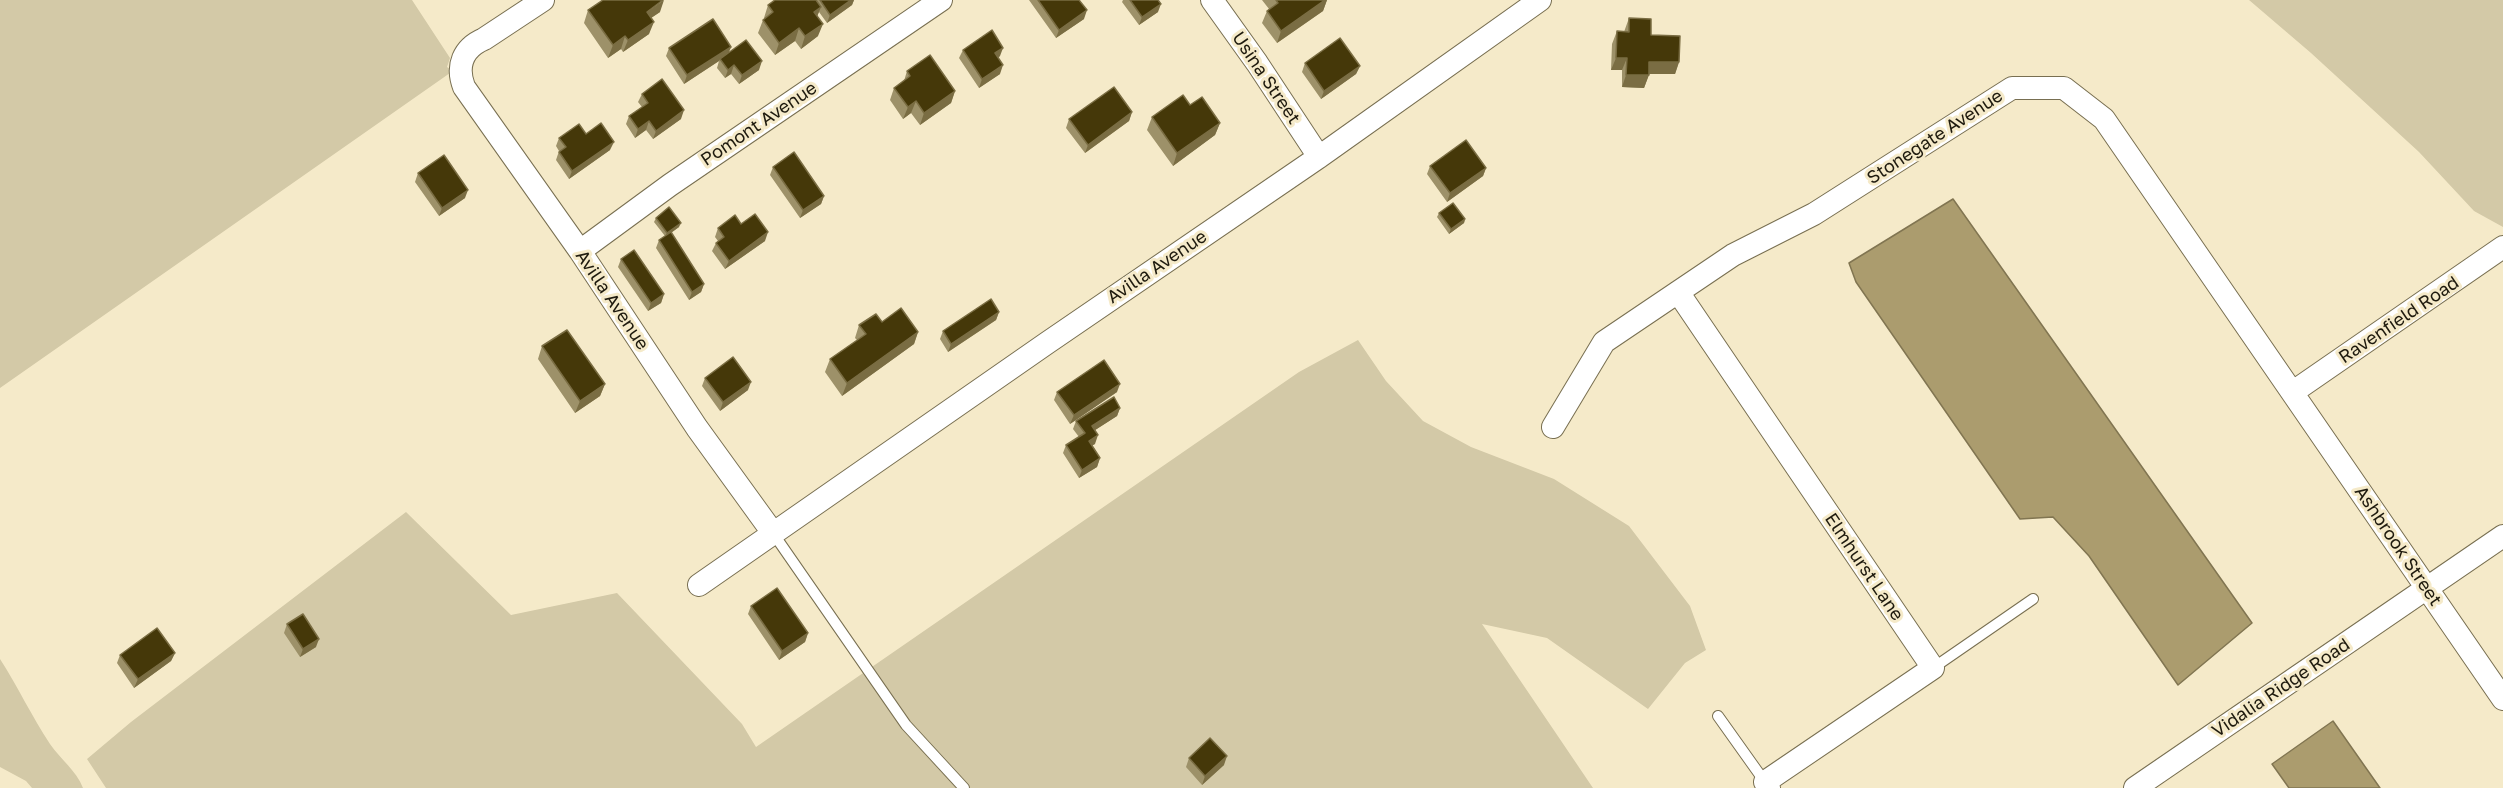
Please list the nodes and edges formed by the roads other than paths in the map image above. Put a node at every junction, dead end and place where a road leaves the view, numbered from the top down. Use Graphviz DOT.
graph roads {
  1 [pos="543,0"];
  2 [pos="941,0"];
  3 [pos="1212,0"];
  4 [pos="1540,0"];
  5 [pos="1319,157"];
  6 [pos="2503,247"];
  7 [pos="580,251"];
  8 [pos="1678,292"];
  9 [pos="2293,392"];
  10 [pos="1553,428"];
  11 [pos="773,533"];
  12 [pos="2503,536"];
  13 [pos="699,585"];
  14 [pos="2427,588"];
  15 [pos="2033,599"];
  16 [pos="1933,668"];
  17 [pos="2503,699"];
  18 [pos="1718,716"];
  19 [pos="1767,785"];
  20 [pos="964,788"];
  21 [pos="2135,788"];
  1 -- 7 [label="street, Avilla Avenue"];
  2 -- 7 [label="street, Pomont Avenue"];
  3 -- 5 [label="street, Usina Street"];
  4 -- 5 [label="street, Avilla Avenue"];
  5 -- 11 [label="street, Avilla Avenue"];
  6 -- 9 [label="street, Ravenfield Road"];
  7 -- 11 [label="street, Avilla Avenue"];
  8 -- 9 [label="street, Stonegate Avenue"];
  8 -- 10 [label="street, Stonegate Avenue"];
  8 -- 16 [label="street, Elmhurst Lane"];
  9 -- 14 [label="street, Ashbrook Street"];
  11 -- 13 [label="street, Avilla Avenue"];
  11 -- 20 [label="lane"];
  12 -- 14 [label="street, Vidalia Ridge Road"];
  14 -- 17 [label="street, Ashbrook Street"];
  14 -- 21 [label="street, Vidalia Ridge Road"];
  15 -- 16 [label="lane"];
  16 -- 19 [label="street"];
  18 -- 19 [label="lane"];
}
